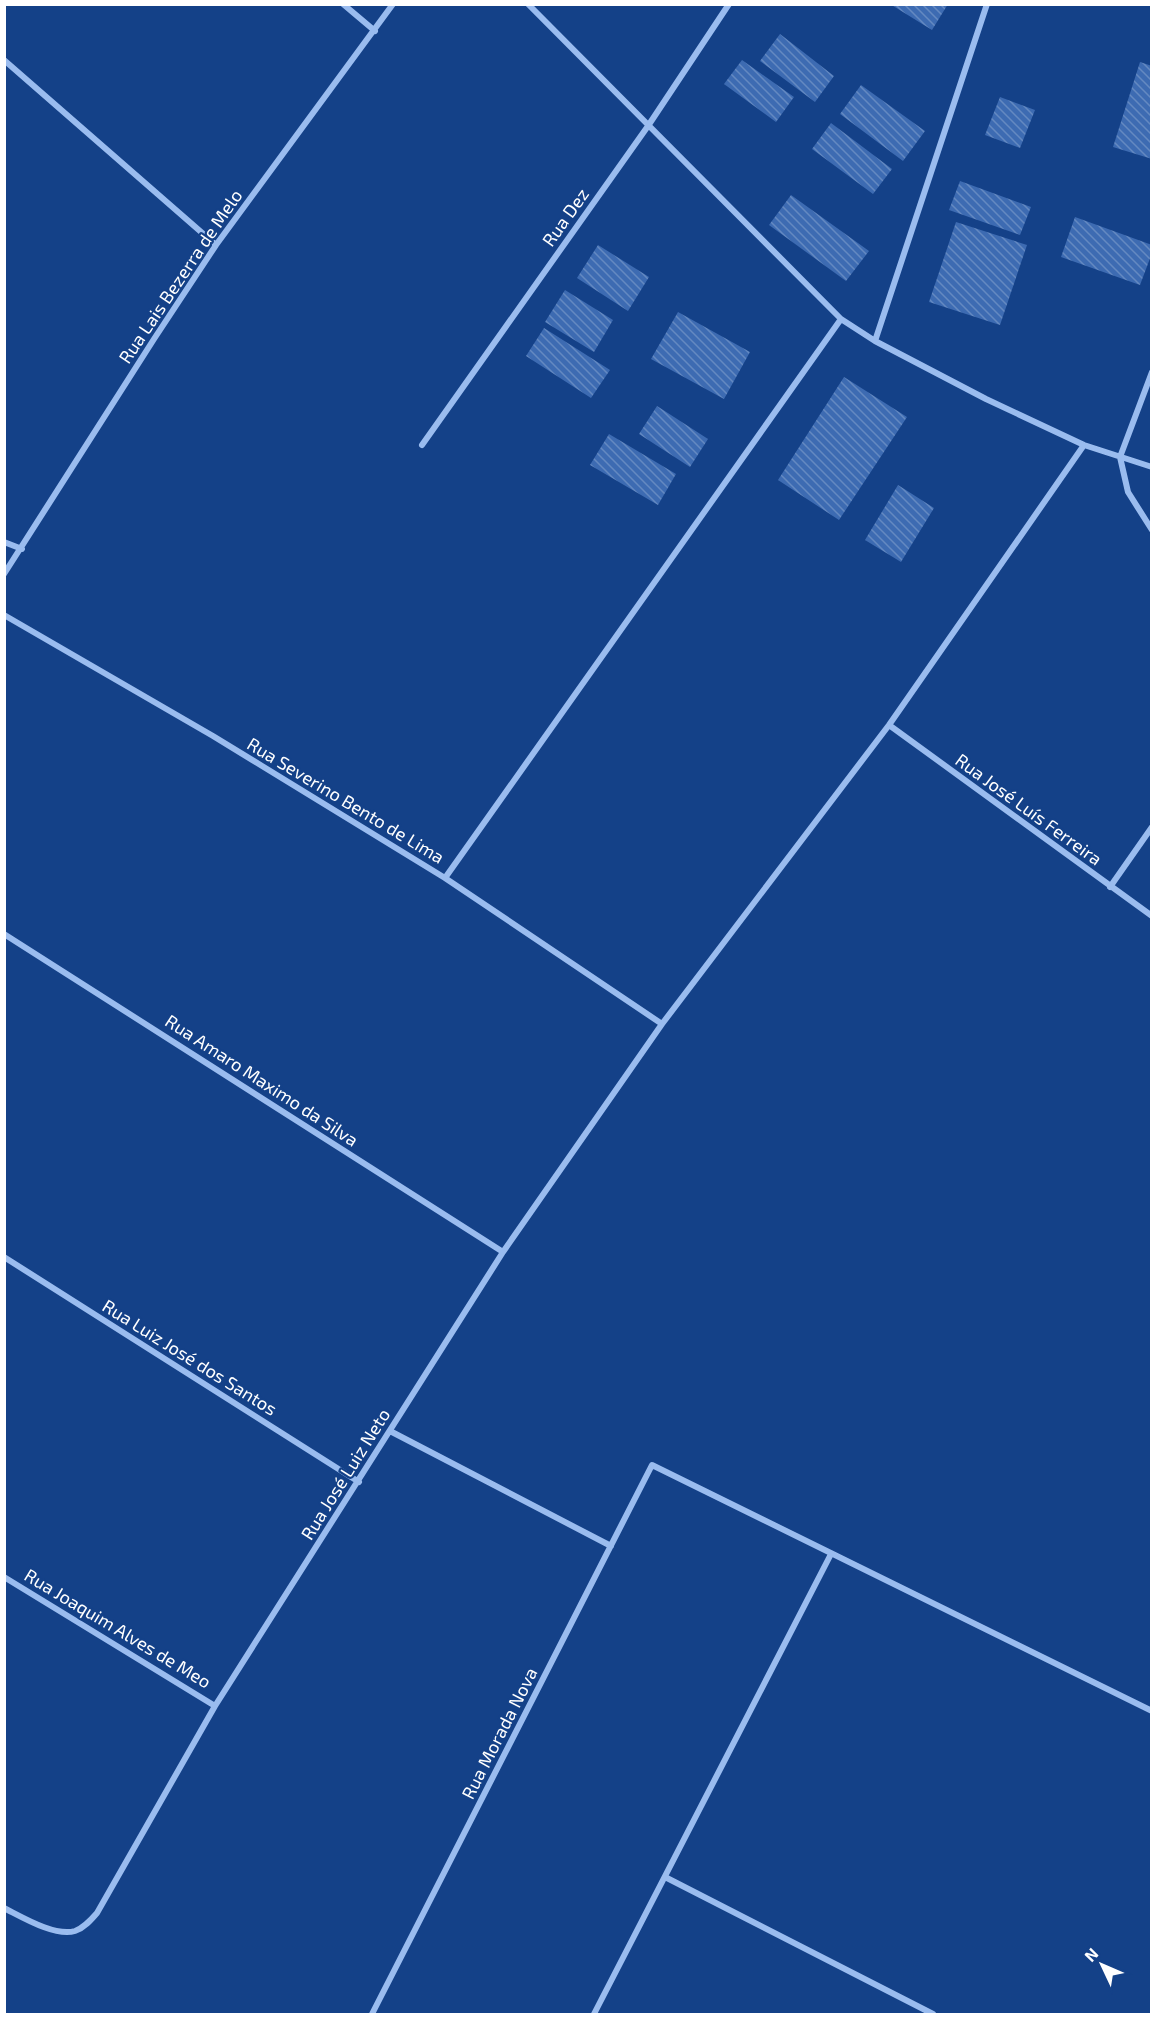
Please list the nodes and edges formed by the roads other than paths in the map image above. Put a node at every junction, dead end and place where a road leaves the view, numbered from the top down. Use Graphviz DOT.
graph roads {
  1 [pos="342,4"];
  2 [pos="393,4"];
  3 [pos="528,4"];
  4 [pos="729,4"];
  5 [pos="987,4"];
  6 [pos="375,31"];
  7 [pos="4,60"];
  8 [pos="648,126"];
  9 [pos="216,245"];
  10 [pos="841,319"];
  11 [pos="875,341"];
  12 [pos="1152,372"];
  13 [pos="422,445"];
  14 [pos="1084,445"];
  15 [pos="1120,457"];
  16 [pos="1152,467"];
  17 [pos="1152,530"];
  18 [pos="4,542"];
  19 [pos="22,549"];
  20 [pos="4,574"];
  21 [pos="4,615"];
  22 [pos="890,725"];
  23 [pos="1152,827"];
  24 [pos="445,878"];
  25 [pos="1110,886"];
  26 [pos="1152,916"];
  27 [pos="4,934"];
  28 [pos="662,1024"];
  29 [pos="503,1252"];
  30 [pos="4,1257"];
  31 [pos="390,1431"];
  32 [pos="359,1482"];
  33 [pos="611,1545"];
  34 [pos="831,1554"];
  35 [pos="4,1576"];
  36 [pos="216,1706"];
  37 [pos="1152,1712"];
  38 [pos="665,1877"];
  39 [pos="4,1908"];
  40 [pos="921,2012"];
  41 [pos="372,2014"];
  42 [pos="594,2014"];
  43 [pos="933,2014"];
  1 -- 6 [label="street"];
  2 -- 6 [label="street, Rua Lais Bezerra de Melo"];
  3 -- 8 [label="street"];
  4 -- 8 [label="street, Rua Dez"];
  5 -- 11 [label="street"];
  6 -- 9 [label="street, Rua Lais Bezerra de Melo"];
  7 -- 9 [label="street"];
  8 -- 10 [label="street"];
  8 -- 13 [label="street, Rua Dez"];
  9 -- 19 [label="street, Rua Lais Bezerra de Melo"];
  10 -- 11 [label="street"];
  10 -- 24 [label="street"];
  11 -- 14 [label="street"];
  12 -- 15 [label="street"];
  14 -- 15 [label="street"];
  14 -- 22 [label="street, Rua José Luiz Neto"];
  15 -- 16 [label="street"];
  15 -- 17 [label="street"];
  18 -- 19 [label="street"];
  19 -- 20 [label="street, Rua Lais Bezerra de Melo"];
  21 -- 24 [label="street, Rua Severino Bento de Lima"];
  22 -- 25 [label="street, Rua José Luís Ferreira"];
  22 -- 28 [label="street, Rua José Luiz Neto"];
  23 -- 25 [label="street"];
  24 -- 28 [label="street, Rua Severino Bento de Lima"];
  25 -- 26 [label="street, Rua José Luís Ferreira"];
  27 -- 29 [label="street, Rua Amaro Maximo da Silva"];
  28 -- 29 [label="street, Rua José Luiz Neto"];
  29 -- 31 [label="street, Rua José Luiz Neto"];
  30 -- 32 [label="street, Rua Luiz José dos Santos"];
  31 -- 32 [label="street, Rua José Luiz Neto"];
  31 -- 33 [label="street"];
  32 -- 36 [label="street, Rua José Luiz Neto"];
  33 -- 34 [label="street, Rua Morada Nova"];
  33 -- 41 [label="street, Rua Morada Nova"];
  34 -- 37 [label="street"];
  34 -- 38 [label="street"];
  35 -- 36 [label="street, Rua Joaquim Alves de Meo"];
  36 -- 39 [label="street, Rua José Luiz Neto"];
  38 -- 40 [label="street"];
  38 -- 42 [label="street"];
  40 -- 43 [label="street"];
}
